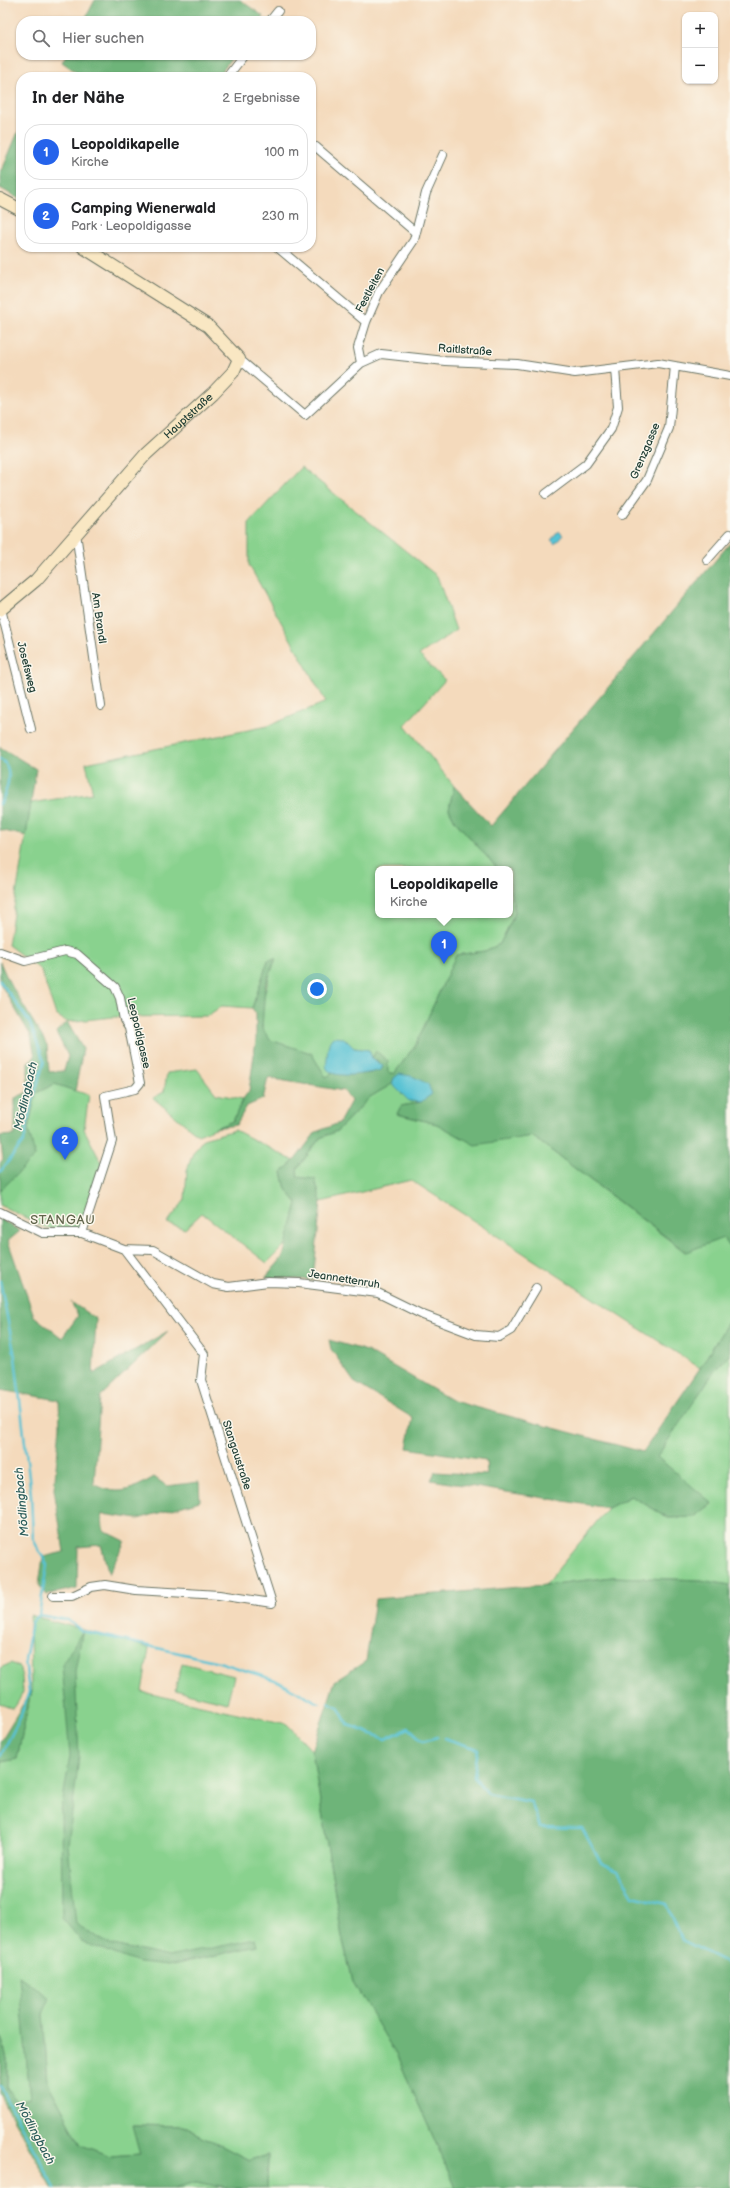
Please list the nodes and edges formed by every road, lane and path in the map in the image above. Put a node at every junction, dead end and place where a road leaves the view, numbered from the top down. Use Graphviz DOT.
graph roads {
  1 [pos="278,11"];
  2 [pos="274,16"];
  3 [pos="240,60"];
  4 [pos="231,72"];
  5 [pos="316,147"];
  6 [pos="443,155"];
  7 [pos="0,199"];
  8 [pos="16,207"];
  9 [pos="416,232"];
  10 [pos="95,252"];
  11 [pos="284,252"];
  12 [pos="366,322"];
  13 [pos="239,359"];
  14 [pos="361,363"];
  15 [pos="675,366"];
  16 [pos="614,369"];
  17 [pos="730,376"];
  18 [pos="546,494"];
  19 [pos="622,515"];
  20 [pos="76,533"];
  21 [pos="730,534"];
  22 [pos="706,560"];
  23 [pos="1,610"];
  24 [pos="101,706"];
  25 [pos="31,729"];
  26 [pos="0,952"];
  27 [pos="0,1212"];
  28 [pos="82,1233"];
  29 [pos="124,1249"];
  30 [pos="536,1288"];
  31 [pos="54,1596"];
  1 -- 2 [label="street"];
  3 -- 4 [label="street"];
  5 -- 9 [label="street"];
  6 -- 9 [label="street, Festleiten"];
  7 -- 8 [label="main road"];
  9 -- 12 [label="street, Festleiten"];
  10 -- 13 [label="main road"];
  11 -- 12 [label="street"];
  12 -- 14 [label="street, Festleiten"];
  13 -- 14 [label="street, Raitlstraße"];
  13 -- 20 [label="main road, Hauptstraße"];
  14 -- 16 [label="street, Raitlstraße"];
  15 -- 16 [label="street, Raitlstraße"];
  15 -- 17 [label="street, Raitlstraße"];
  15 -- 19 [label="street, Grenzgasse"];
  16 -- 18 [label="street"];
  20 -- 23 [label="main road, Hauptstraße"];
  20 -- 24 [label="street, Am Brandl"];
  21 -- 22 [label="street"];
  23 -- 25 [label="street, Josefsweg"];
  26 -- 28 [label="street, Leopoldigasse"];
  27 -- 28 [label="street"];
  28 -- 29 [label="street"];
  29 -- 30 [label="street, Jeannettenruh"];
  29 -- 31 [label="street, Stangaustraße"];
}
